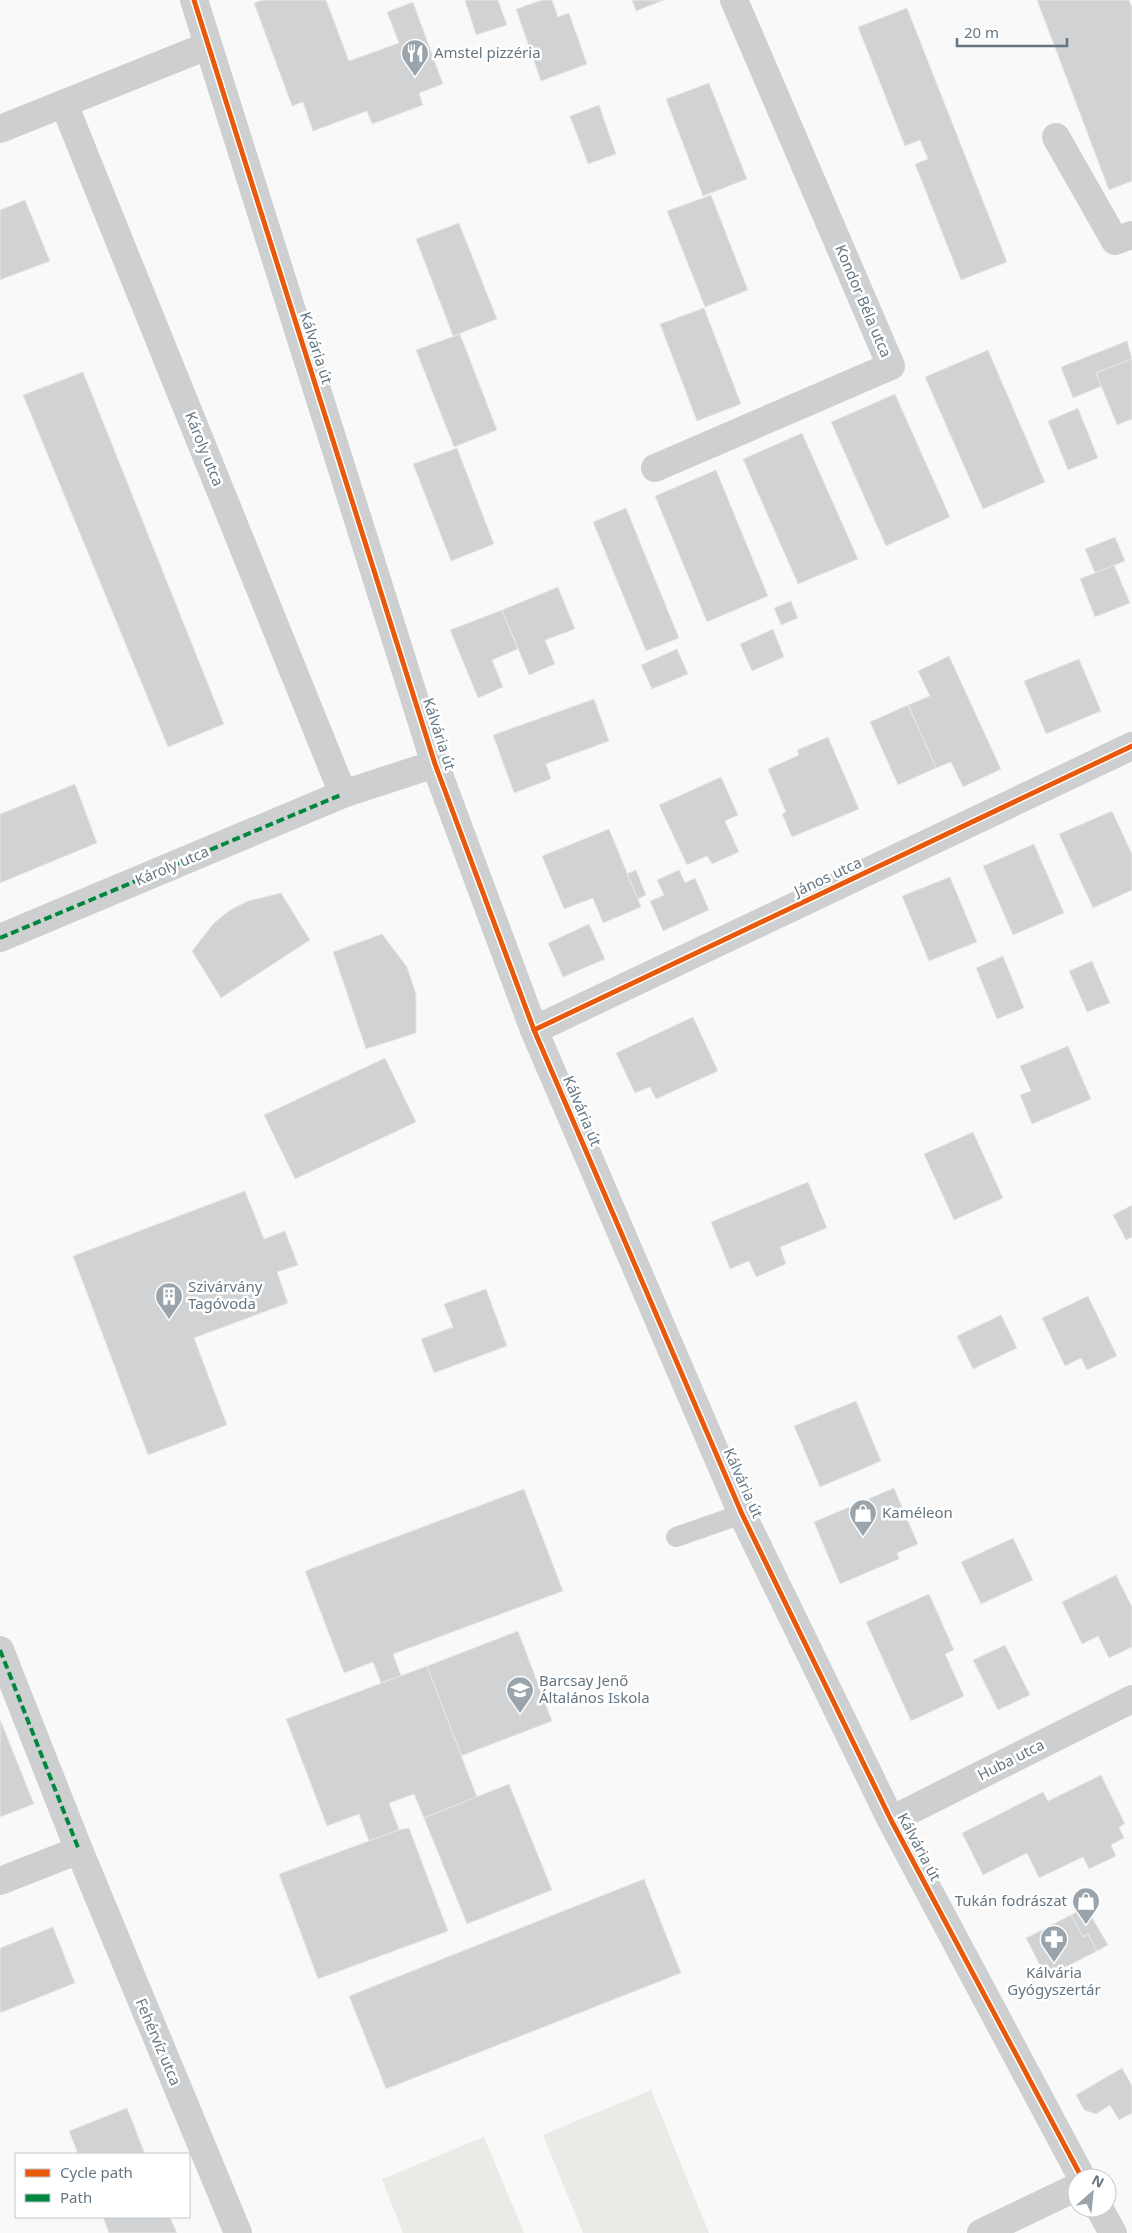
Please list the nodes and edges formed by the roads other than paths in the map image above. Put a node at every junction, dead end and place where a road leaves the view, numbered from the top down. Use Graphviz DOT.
graph roads {
  1 [pos="194,0"];
  2 [pos="734,0"];
  3 [pos="207,46"];
  4 [pos="64,104"];
  5 [pos="0,129"];
  6 [pos="1056,137"];
  7 [pos="1132,235"];
  8 [pos="655,468"];
  9 [pos="1132,746"];
  10 [pos="435,764"];
  11 [pos="343,794"];
  12 [pos="0,938"];
  13 [pos="534,1030"];
  14 [pos="742,1514"];
  15 [pos="676,1537"];
  16 [pos="0,1650"];
  17 [pos="1132,1699"];
  18 [pos="891,1820"];
  19 [pos="78,1850"];
  20 [pos="0,1881"];
  21 [pos="1077,2168"];
  22 [pos="1067,2192"];
  23 [pos="1105,2218"];
  24 [pos="238,2233"];
  25 [pos="981,2233"];
  26 [pos="1113,2233"];
  1 -- 3 [label="street, Kálvária út"];
  2 -- 8 [label="street, Kondor Béla utca"];
  3 -- 4 [label="street"];
  3 -- 10 [label="street, Kálvária út"];
  4 -- 5 [label="street"];
  4 -- 11 [label="street, Károly utca"];
  6 -- 7 [label="street"];
  9 -- 13 [label="street, János utca"];
  10 -- 11 [label="street, Károly utca"];
  10 -- 13 [label="street, Kálvária út"];
  11 -- 12 [label="street, Károly utca"];
  13 -- 14 [label="street, Kálvária út"];
  14 -- 15 [label="lane"];
  14 -- 18 [label="street, Kálvária út"];
  16 -- 19 [label="street, Fehérvíz utca"];
  17 -- 18 [label="street, Huba utca"];
  18 -- 21 [label="street, Kálvária út"];
  19 -- 20 [label="street"];
  19 -- 24 [label="street, Fehérvíz utca"];
  22 -- 25 [label="street"];
  23 -- 26 [label="street"];
}
